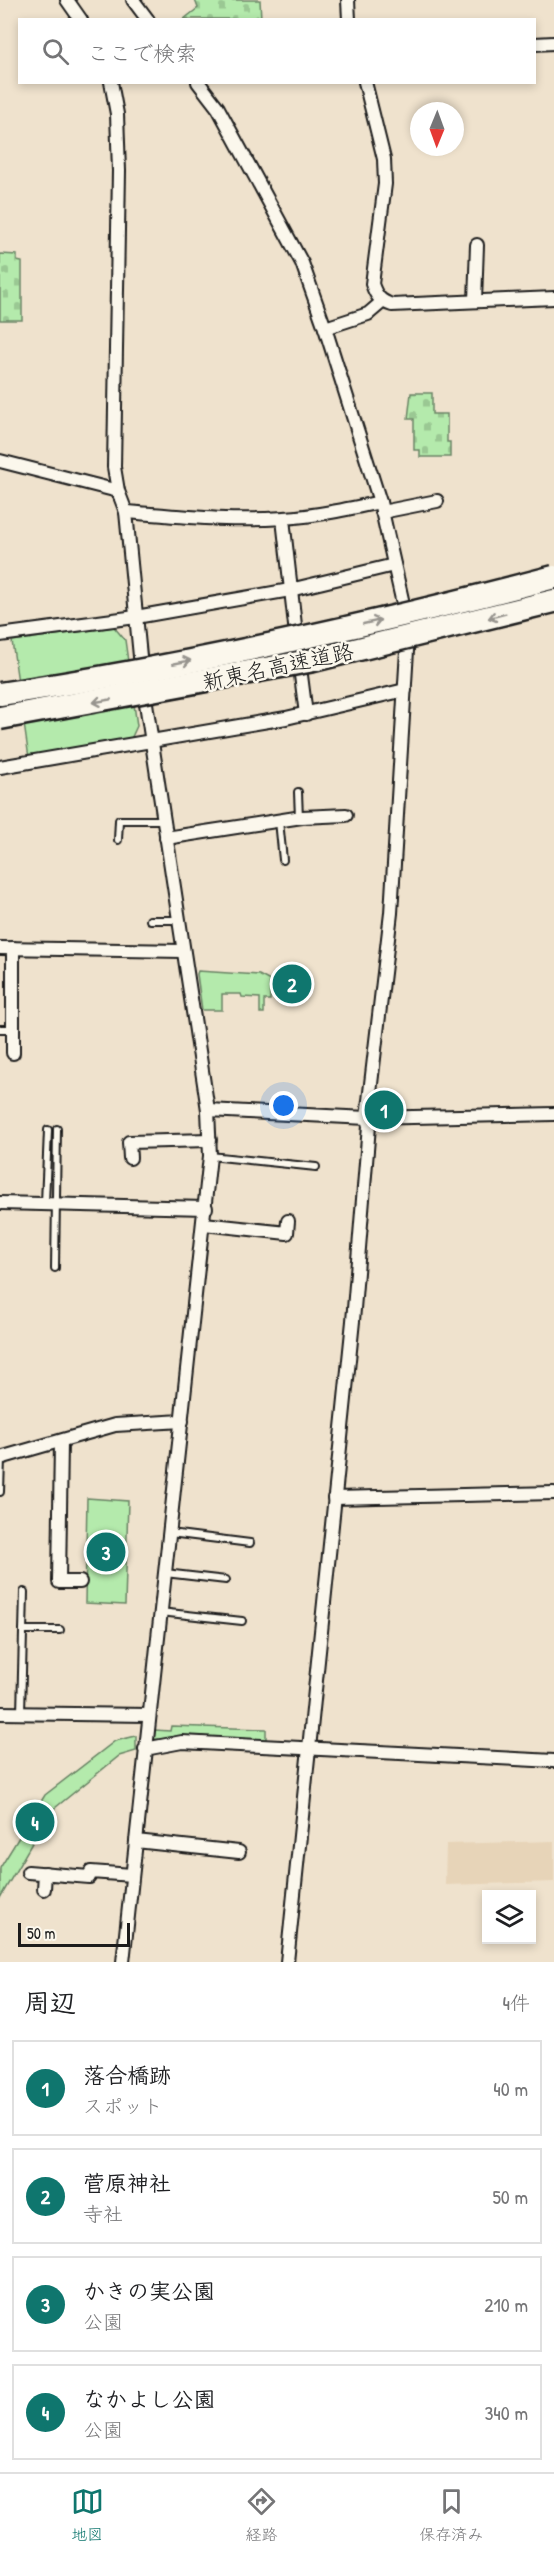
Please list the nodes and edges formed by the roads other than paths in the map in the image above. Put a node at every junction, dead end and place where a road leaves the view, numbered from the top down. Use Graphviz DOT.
graph roads {
  1 [pos="67,0"];
  2 [pos="133,0"];
  3 [pos="348,0"];
  4 [pos="80,18"];
  5 [pos="146,18"];
  6 [pos="349,18"];
  7 [pos="554,43"];
  8 [pos="536,44"];
  9 [pos="111,84"];
  10 [pos="200,84"];
  11 [pos="365,84"];
  12 [pos="477,245"];
  13 [pos="554,298"];
  14 [pos="475,301"];
  15 [pos="382,302"];
  16 [pos="325,328"];
  17 [pos="0,461"];
  18 [pos="118,491"];
  19 [pos="431,506"];
  20 [pos="381,507"];
  21 [pos="126,512"];
  22 [pos="283,519"];
  23 [pos="394,565"];
  24 [pos="554,577"];
  25 [pos="290,590"];
  26 [pos="554,601"];
  27 [pos="136,617"];
  28 [pos="0,635"];
  29 [pos="405,690"];
  30 [pos="0,694"];
  31 [pos="306,714"];
  32 [pos="0,718"];
  33 [pos="153,743"];
  34 [pos="0,767"];
  35 [pos="298,792"];
  36 [pos="346,815"];
  37 [pos="298,818"];
  38 [pos="164,820"];
  39 [pos="279,821"];
  40 [pos="166,838"];
  41 [pos="118,840"];
  42 [pos="283,860"];
  43 [pos="150,920"];
  44 [pos="179,920"];
  45 [pos="0,948"];
  46 [pos="13,948"];
  47 [pos="183,951"];
  48 [pos="0,1029"];
  49 [pos="13,1029"];
  50 [pos="13,1053"];
  51 [pos="208,1110"];
  52 [pos="554,1114"];
  53 [pos="367,1118"];
  54 [pos="57,1128"];
  55 [pos="48,1130"];
  56 [pos="210,1140"];
  57 [pos="210,1156"];
  58 [pos="130,1158"];
  59 [pos="316,1167"];
  60 [pos="0,1203"];
  61 [pos="51,1203"];
  62 [pos="206,1208"];
  63 [pos="204,1224"];
  64 [pos="285,1246"];
  65 [pos="55,1268"];
  66 [pos="182,1421"];
  67 [pos="61,1442"];
  68 [pos="1,1458"];
  69 [pos="0,1492"];
  70 [pos="554,1493"];
  71 [pos="334,1498"];
  72 [pos="170,1533"];
  73 [pos="250,1543"];
  74 [pos="165,1573"];
  75 [pos="226,1580"];
  76 [pos="80,1582"];
  77 [pos="24,1592"];
  78 [pos="160,1612"];
  79 [pos="242,1621"];
  80 [pos="23,1630"];
  81 [pos="60,1630"];
  82 [pos="0,1713"];
  83 [pos="21,1713"];
  84 [pos="149,1715"];
  85 [pos="310,1748"];
  86 [pos="145,1749"];
  87 [pos="554,1761"];
  88 [pos="136,1841"];
  89 [pos="239,1852"];
  90 [pos="28,1872"];
  91 [pos="45,1873"];
  92 [pos="132,1875"];
  93 [pos="44,1889"];
  94 [pos="123,1962"];
  95 [pos="287,1962"];
  1 -- 4 [label="street"];
  2 -- 5 [label="street"];
  3 -- 6 [label="street"];
  7 -- 8 [label="street"];
  9 -- 18 [label="street"];
  10 -- 16 [label="street"];
  11 -- 15 [label="street"];
  12 -- 14 [label="street"];
  13 -- 14 [label="street"];
  14 -- 15 [label="street"];
  15 -- 16 [label="street"];
  16 -- 20 [label="street"];
  17 -- 18 [label="street"];
  18 -- 21 [label="street"];
  19 -- 20 [label="street"];
  20 -- 22 [label="street"];
  20 -- 23 [label="street"];
  21 -- 22 [label="street"];
  21 -- 27 [label="street"];
  22 -- 25 [label="street"];
  23 -- 25 [label="street"];
  23 -- 29 [label="street"];
  30 -- 24 [label="highway, 新東名高速道路, one-way, bridge"];
  25 -- 27 [label="street"];
  25 -- 31 [label="street"];
  26 -- 32 [label="highway, 新東名高速道路, one-way, bridge"];
  27 -- 28 [label="street"];
  27 -- 33 [label="street"];
  29 -- 31 [label="street"];
  29 -- 53 [label="street"];
  31 -- 33 [label="street"];
  33 -- 34 [label="street"];
  33 -- 38 [label="street"];
  35 -- 37 [label="lane"];
  36 -- 37 [label="street"];
  37 -- 39 [label="street"];
  38 -- 40 [label="street"];
  38 -- 41 [label="lane"];
  39 -- 40 [label="street"];
  39 -- 42 [label="lane"];
  40 -- 44 [label="street"];
  43 -- 44 [label="lane"];
  44 -- 47 [label="street"];
  45 -- 46 [label="street"];
  46 -- 47 [label="street"];
  46 -- 49 [label="street"];
  47 -- 51 [label="street"];
  48 -- 49 [label="lane"];
  49 -- 50 [label="street"];
  51 -- 53 [label="street"];
  51 -- 56 [label="street"];
  52 -- 53 [label="street"];
  53 -- 71 [label="street"];
  54 -- 61 [label="lane"];
  55 -- 61 [label="lane"];
  56 -- 57 [label="street"];
  56 -- 58 [label="street"];
  57 -- 59 [label="lane"];
  57 -- 62 [label="street"];
  60 -- 61 [label="street"];
  61 -- 62 [label="street"];
  61 -- 65 [label="lane"];
  62 -- 63 [label="street"];
  63 -- 64 [label="street"];
  63 -- 66 [label="street"];
  66 -- 67 [label="street"];
  66 -- 72 [label="street"];
  67 -- 68 [label="street"];
  67 -- 76 [label="street"];
  68 -- 69 [label="lane"];
  70 -- 71 [label="street"];
  71 -- 85 [label="street"];
  72 -- 73 [label="lane"];
  72 -- 74 [label="street"];
  74 -- 75 [label="lane"];
  74 -- 78 [label="street"];
  77 -- 80 [label="lane"];
  78 -- 79 [label="lane"];
  78 -- 84 [label="street"];
  80 -- 81 [label="lane"];
  80 -- 83 [label="lane"];
  82 -- 83 [label="street"];
  83 -- 84 [label="street"];
  84 -- 86 [label="street"];
  85 -- 86 [label="street"];
  85 -- 87 [label="street"];
  85 -- 95 [label="street"];
  86 -- 88 [label="street"];
  88 -- 89 [label="street"];
  88 -- 92 [label="street"];
  90 -- 91 [label="street"];
  91 -- 92 [label="street"];
  91 -- 93 [label="street"];
  92 -- 94 [label="street"];
}
